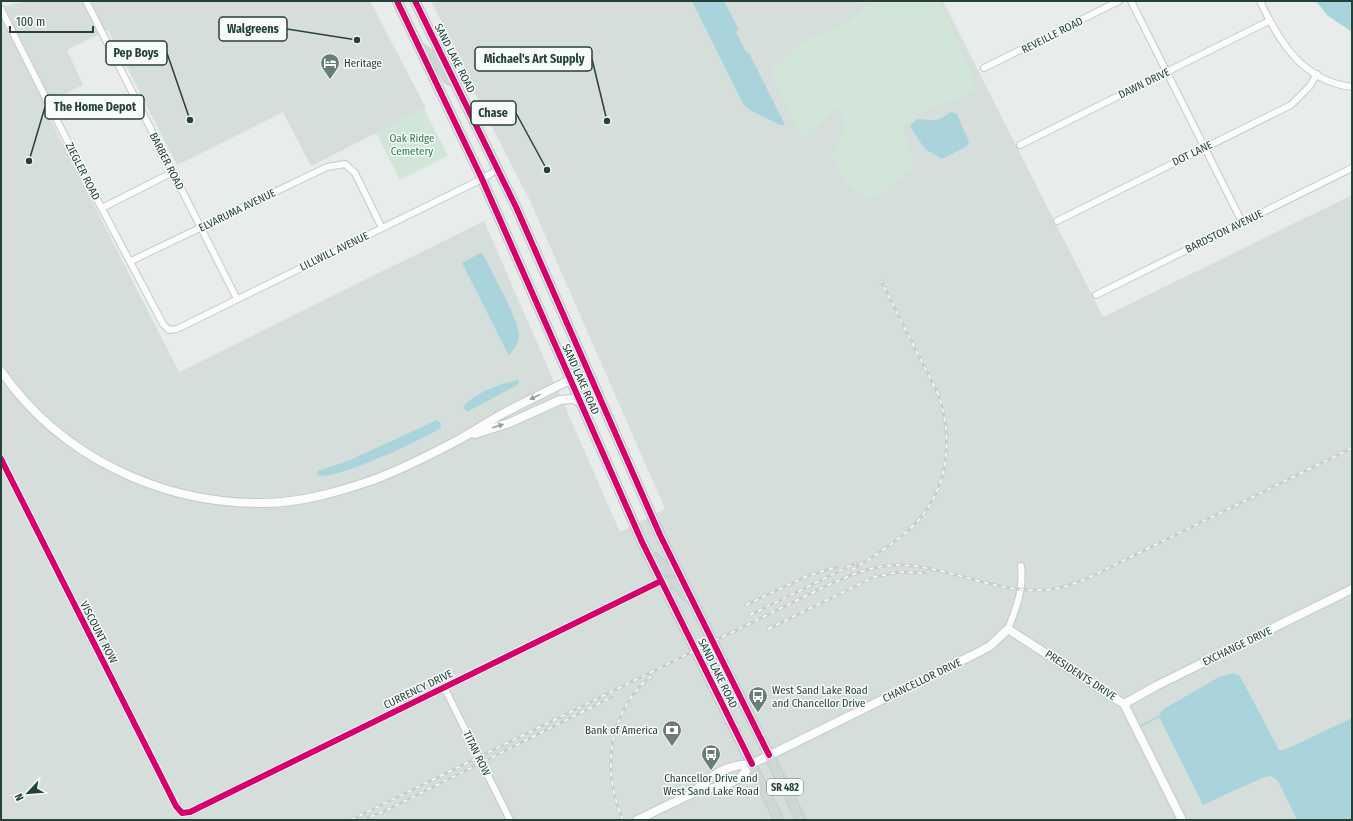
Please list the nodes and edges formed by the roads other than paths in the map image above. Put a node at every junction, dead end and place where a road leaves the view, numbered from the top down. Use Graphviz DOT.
graph roads {
  1 [pos="86,1"];
  2 [pos="398,1"];
  3 [pos="415,1"];
  4 [pos="1119,1"];
  5 [pos="1131,1"];
  6 [pos="1260,1"];
  7 [pos="1,9"];
  8 [pos="1269,21"];
  9 [pos="420,47"];
  10 [pos="984,68"];
  11 [pos="1167,72"];
  12 [pos="1317,74"];
  13 [pos="1352,87"];
  14 [pos="471,112"];
  15 [pos="1020,145"];
  16 [pos="1205,147"];
  17 [pos="1352,168"];
  18 [pos="498,169"];
  19 [pos="173,172"];
  20 [pos="482,179"];
  21 [pos="102,208"];
  22 [pos="1057,221"];
  23 [pos="1242,222"];
  24 [pos="202,228"];
  25 [pos="382,228"];
  26 [pos="131,261"];
  27 [pos="1096,295"];
  28 [pos="236,299"];
  29 [pos="169,330"];
  30 [pos="557,350"];
  31 [pos="1,371"];
  32 [pos="590,377"];
  33 [pos="570,380"];
  34 [pos="581,403"];
  35 [pos="608,418"];
  36 [pos="461,439"];
  37 [pos="1,459"];
  38 [pos="642,542"];
  39 [pos="1021,566"];
  40 [pos="678,572"];
  41 [pos="661,581"];
  42 [pos="1352,589"];
  43 [pos="698,612"];
  44 [pos="1008,629"];
  45 [pos="444,687"];
  46 [pos="1124,704"];
  47 [pos="769,755"];
  48 [pos="752,764"];
  49 [pos="693,793"];
  50 [pos="182,813"];
  51 [pos="510,820"];
  52 [pos="638,820"];
  53 [pos="779,820"];
  54 [pos="801,820"];
  55 [pos="1182,820"];
  1 -- 19 [label="street, BARBER ROAD"];
  2 -- 9 [label="main road, SAND LAKE ROAD / SR 482"];
  3 -- 14 [label="main road, SAND LAKE ROAD / SR 482"];
  4 -- 10 [label="street, REVEILLE ROAD"];
  5 -- 11 [label="street"];
  6 -- 8 [label="street"];
  7 -- 21 [label="street, ZIEGLER ROAD"];
  8 -- 11 [label="street, DAWN DRIVE"];
  8 -- 12 [label="street"];
  9 -- 14 [label="main road"];
  9 -- 20 [label="main road, SAND LAKE ROAD / SR 482"];
  11 -- 15 [label="street, DAWN DRIVE"];
  11 -- 16 [label="street"];
  12 -- 13 [label="street"];
  12 -- 16 [label="street, DOT LANE"];
  14 -- 18 [label="main road, SAND LAKE ROAD / SR 482"];
  16 -- 22 [label="street, DOT LANE"];
  16 -- 23 [label="street"];
  17 -- 23 [label="street, BARDSTON AVENUE"];
  18 -- 20 [label="street, LILLWILL AVENUE"];
  18 -- 32 [label="main road, SAND LAKE ROAD / SR 482"];
  19 -- 21 [label="street"];
  19 -- 24 [label="street, BARBER ROAD"];
  20 -- 25 [label="street, LILLWILL AVENUE"];
  20 -- 30 [label="main road, SAND LAKE ROAD / SR 482"];
  21 -- 26 [label="street, ZIEGLER ROAD"];
  23 -- 27 [label="street, BARDSTON AVENUE"];
  24 -- 25 [label="street, ELVARUMA AVENUE"];
  24 -- 26 [label="street, ELVARUMA AVENUE"];
  24 -- 28 [label="street, BARBER ROAD"];
  25 -- 28 [label="street, LILLWILL AVENUE"];
  26 -- 29 [label="street, ZIEGLER ROAD"];
  28 -- 29 [label="street, LILLWILL AVENUE"];
  30 -- 32 [label="main road"];
  30 -- 33 [label="main road, SAND LAKE ROAD / SR 482"];
  31 -- 36 [label="street"];
  32 -- 35 [label="main road, SAND LAKE ROAD / SR 482"];
  33 -- 34 [label="main road, SAND LAKE ROAD / SR 482"];
  33 -- 35 [label="main road"];
  33 -- 36 [label="street, one-way"];
  36 -- 34 [label="street, one-way"];
  34 -- 38 [label="main road, SAND LAKE ROAD / SR 482"];
  35 -- 40 [label="main road, SAND LAKE ROAD / SR 482"];
  37 -- 50 [label="street, VISCOUNT ROW"];
  38 -- 40 [label="main road"];
  38 -- 41 [label="main road, SAND LAKE ROAD / SR 482"];
  39 -- 44 [label="street, CHANCELLOR DRIVE"];
  40 -- 43 [label="main road, SAND LAKE ROAD / SR 482"];
  41 -- 43 [label="main road"];
  41 -- 45 [label="street, CURRENCY DRIVE"];
  41 -- 48 [label="main road, SAND LAKE ROAD / SR 482"];
  42 -- 46 [label="street, EXCHANGE DRIVE"];
  43 -- 47 [label="main road, SAND LAKE ROAD / SR 482"];
  44 -- 46 [label="street, PRESIDENTS DRIVE"];
  44 -- 47 [label="street, CHANCELLOR DRIVE"];
  45 -- 50 [label="street, CURRENCY DRIVE"];
  45 -- 51 [label="street, TITAN ROW"];
  46 -- 55 [label="street, PRESIDENTS DRIVE"];
  47 -- 48 [label="street, CHANCELLOR DRIVE"];
  47 -- 54 [label="main road, SAND LAKE ROAD / SR 482"];
  48 -- 49 [label="street, CHANCELLOR DRIVE"];
  48 -- 49 [label="street, CHANCELLOR DRIVE"];
  48 -- 53 [label="main road, SAND LAKE ROAD / SR 482"];
  49 -- 52 [label="street, CHANCELLOR DRIVE"];
}
